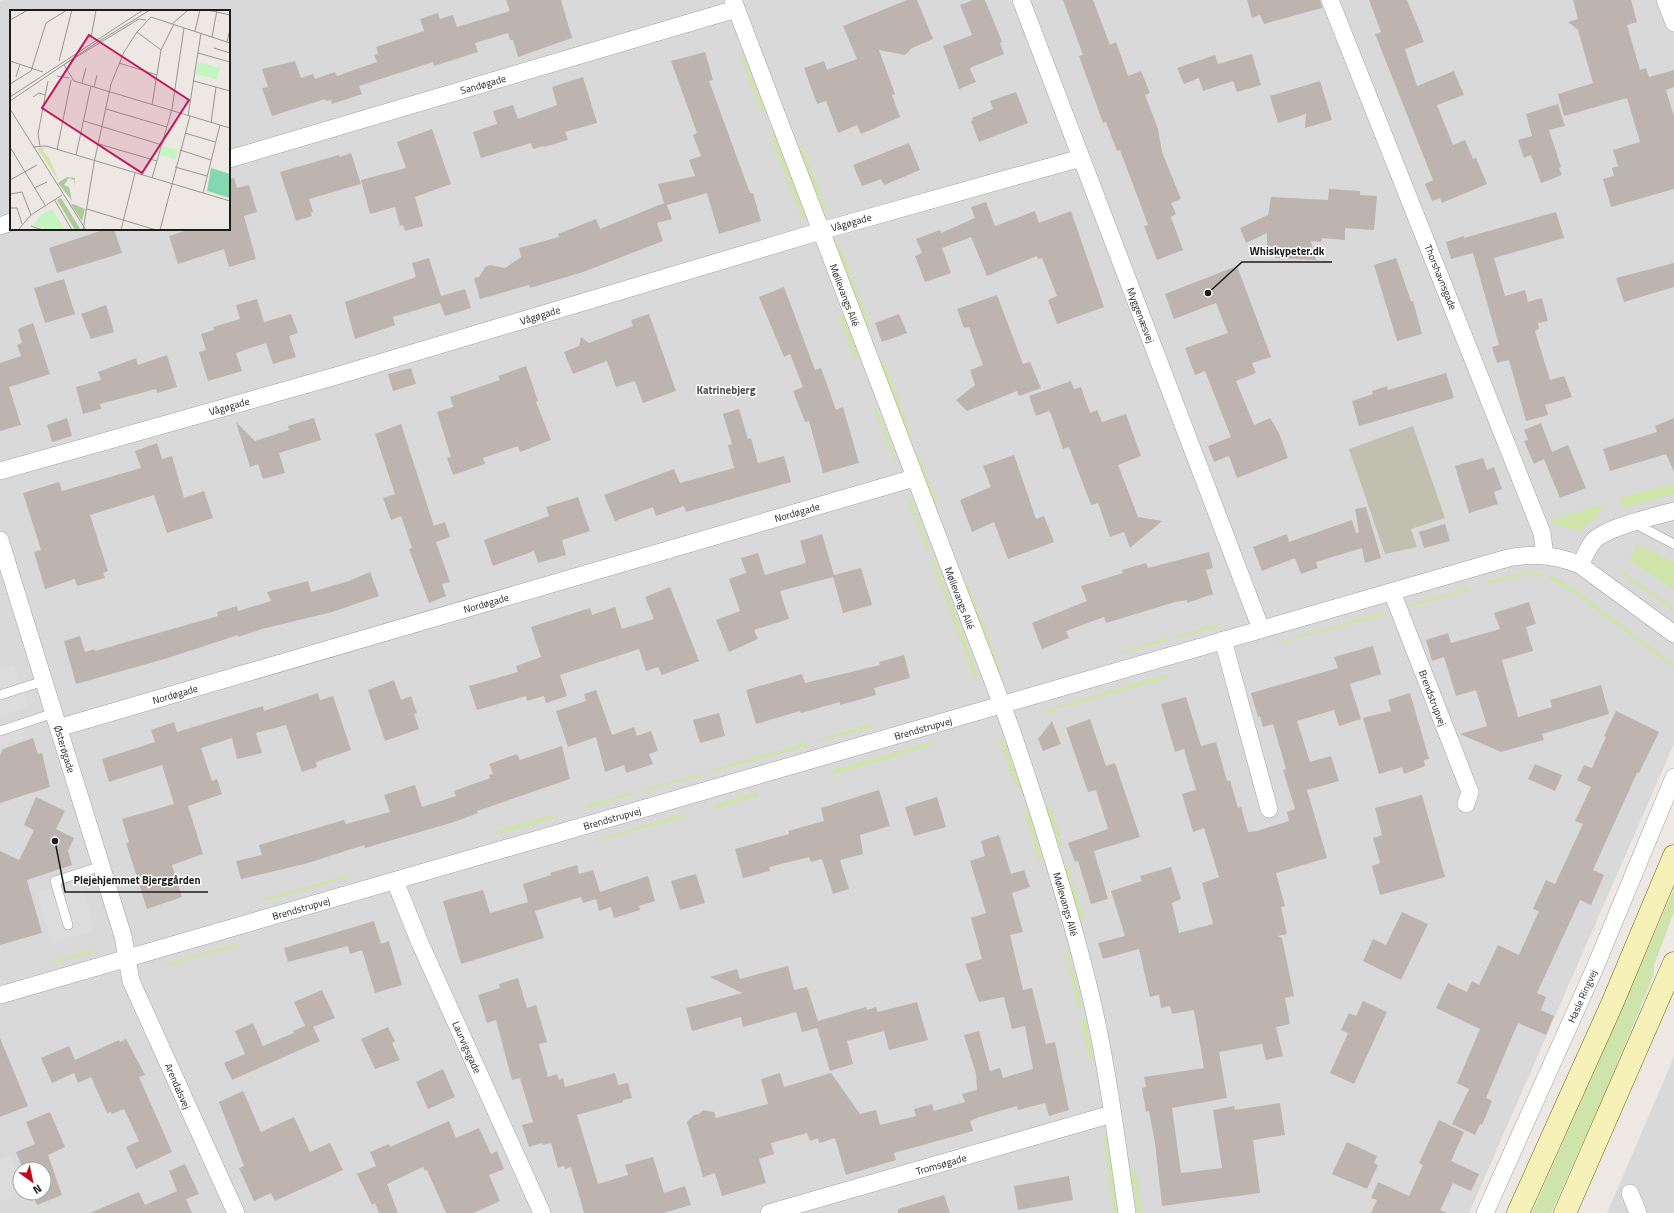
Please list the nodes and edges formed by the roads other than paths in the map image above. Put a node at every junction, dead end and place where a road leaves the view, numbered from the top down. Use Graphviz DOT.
graph roads {
  1 [pos="1021,0"];
  2 [pos="1330,0"];
  3 [pos="1664,0"];
  4 [pos="734,5"];
  5 [pos="1674,23"];
  6 [pos="1080,158"];
  7 [pos="230,159"];
  8 [pos="10,222"];
  9 [pos="0,226"];
  10 [pos="821,231"];
  11 [pos="0,471"];
  12 [pos="914,478"];
  13 [pos="1674,511"];
  14 [pos="1632,523"];
  15 [pos="0,540"];
  16 [pos="1674,544"];
  17 [pos="1546,556"];
  18 [pos="1580,565"];
  19 [pos="1392,592"];
  20 [pos="1262,629"];
  21 [pos="1674,634"];
  22 [pos="1223,640"];
  23 [pos="44,681"];
  24 [pos="0,695"];
  25 [pos="1001,705"];
  26 [pos="56,721"];
  27 [pos="0,731"];
  28 [pos="1674,777"];
  29 [pos="1466,804"];
  30 [pos="1269,809"];
  31 [pos="1674,856"];
  32 [pos="102,866"];
  33 [pos="395,881"];
  34 [pos="68,925"];
  35 [pos="127,958"];
  36 [pos="1674,963"];
  37 [pos="0,995"];
  38 [pos="1112,1114"];
  39 [pos="1630,1193"];
  40 [pos="236,1213"];
  41 [pos="542,1213"];
  42 [pos="770,1213"];
  43 [pos="1127,1213"];
  44 [pos="1485,1213"];
  45 [pos="1518,1213"];
  46 [pos="1565,1213"];
  47 [pos="1638,1213"];
  1 -- 6 [label="street, Myggenæsvej"];
  2 -- 17 [label="street, Thorshavnsgade"];
  3 -- 5 [label="street"];
  4 -- 7 [label="street, Sandøgade"];
  4 -- 10 [label="street, Møllevangs Allé"];
  6 -- 10 [label="street, Vågøgade"];
  6 -- 20 [label="street, Myggenæsvej"];
  8 -- 9 [label="street"];
  10 -- 11 [label="street, Vågøgade"];
  10 -- 12 [label="street, Møllevangs Allé"];
  12 -- 25 [label="street, Møllevangs Allé"];
  12 -- 26 [label="street, Nordøgade"];
  13 -- 14 [label="street"];
  14 -- 16 [label="lane"];
  14 -- 18 [label="street"];
  15 -- 23 [label="street, Østerøgade"];
  17 -- 18 [label="street, Brendstrupvej"];
  17 -- 19 [label="street, Brendstrupvej"];
  18 -- 21 [label="street, Brendstrupvej"];
  19 -- 20 [label="street, Brendstrupvej"];
  19 -- 29 [label="street, Brendstrupvej"];
  20 -- 22 [label="street, Brendstrupvej"];
  22 -- 25 [label="street, Brendstrupvej"];
  22 -- 30 [label="street"];
  23 -- 24 [label="lane"];
  23 -- 26 [label="street, Østerøgade"];
  25 -- 33 [label="street, Brendstrupvej"];
  25 -- 38 [label="street, Møllevangs Allé"];
  26 -- 27 [label="lane"];
  26 -- 32 [label="street, Østerøgade"];
  28 -- 44 [label="street, Hasle Ringvej"];
  31 -- 45 [label="main road"];
  32 -- 34 [label="lane"];
  32 -- 35 [label="street, Østerøgade"];
  33 -- 35 [label="street, Brendstrupvej"];
  33 -- 41 [label="street, Laurvigsgade"];
  35 -- 37 [label="street, Brendstrupvej"];
  35 -- 40 [label="street, Arendalsvej"];
  36 -- 46 [label="main road"];
  38 -- 42 [label="street, Tromsøgade"];
  38 -- 43 [label="street, Møllevangs Allé"];
  39 -- 47 [label="street"];
}
